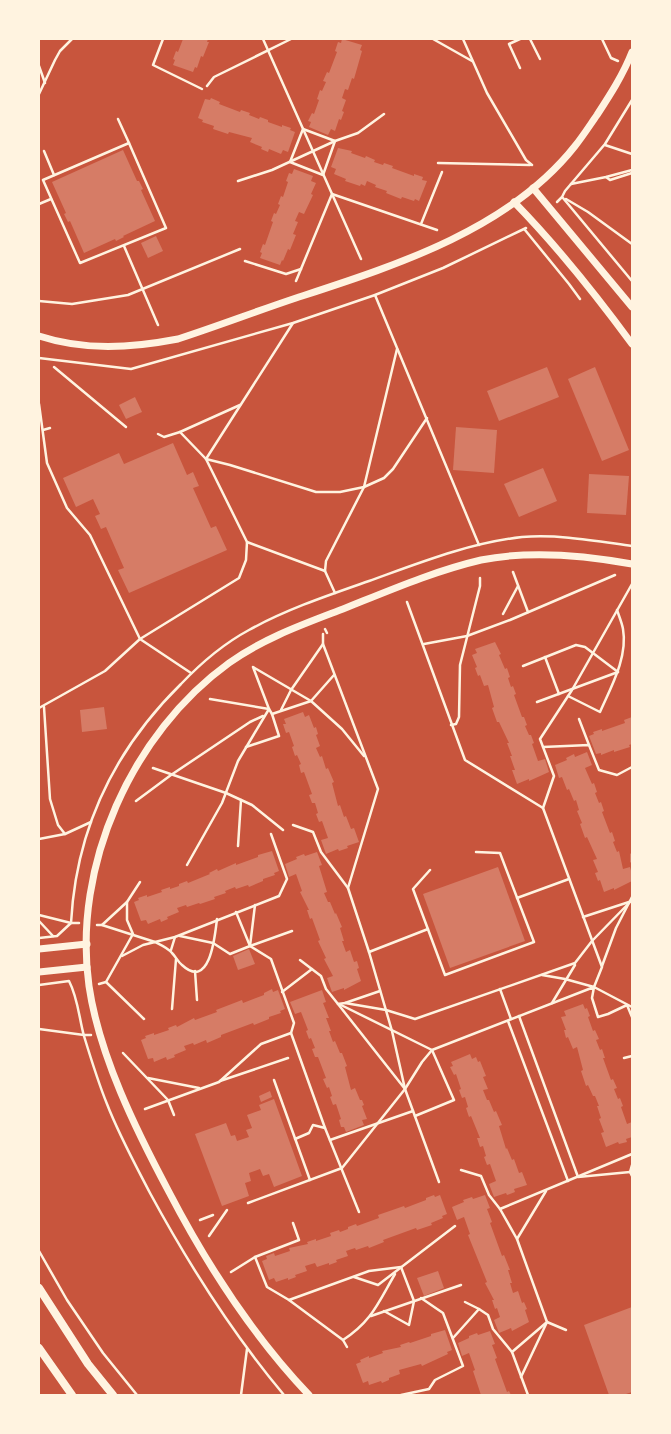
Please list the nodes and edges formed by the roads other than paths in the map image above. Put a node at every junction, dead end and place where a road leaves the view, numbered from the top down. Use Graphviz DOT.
graph roads {
  1 [pos="632,52"];
  2 [pos="533,188"];
  3 [pos="514,202"];
  4 [pos="632,307"];
  5 [pos="39,336"];
  6 [pos="632,344"];
  7 [pos="632,564"];
  8 [pos="87,944"];
  9 [pos="39,950"];
  10 [pos="87,967"];
  11 [pos="39,972"];
  12 [pos="39,1288"];
  13 [pos="39,1348"];
  14 [pos="72,1395"];
  15 [pos="113,1395"];
  16 [pos="309,1395"];
  1 -- 2 [label="street"];
  2 -- 3 [label="street"];
  2 -- 4 [label="street"];
  3 -- 5 [label="street"];
  3 -- 6 [label="street"];
  7 -- 8 [label="street"];
  8 -- 9 [label="street"];
  8 -- 10 [label="street"];
  10 -- 11 [label="street"];
  10 -- 16 [label="street"];
  12 -- 15 [label="main road"];
  13 -- 14 [label="main road"];
}
